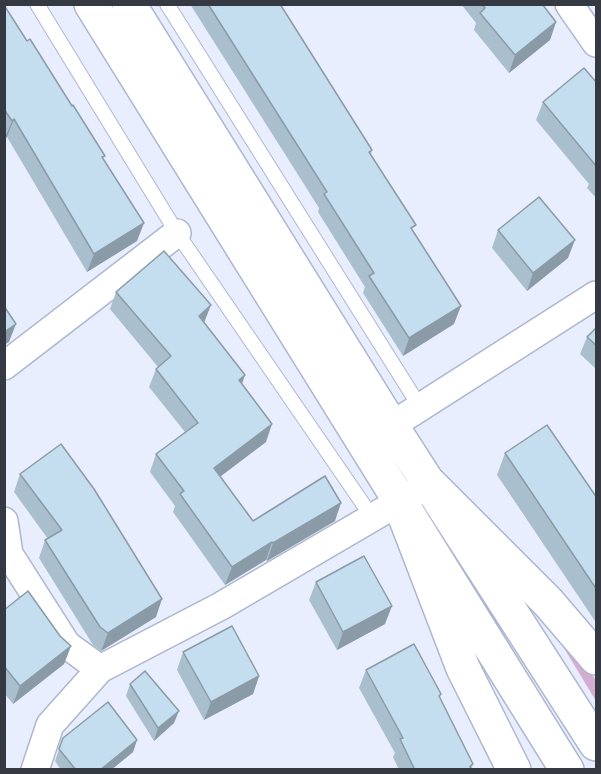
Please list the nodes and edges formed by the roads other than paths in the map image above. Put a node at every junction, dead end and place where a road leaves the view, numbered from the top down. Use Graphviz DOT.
graph roads {
  1 [pos="37,4"];
  2 [pos="92,4"];
  3 [pos="129,4"];
  4 [pos="167,4"];
  5 [pos="569,4"];
  6 [pos="597,43"];
  7 [pos="177,233"];
  8 [pos="597,295"];
  9 [pos="4,366"];
  10 [pos="420,407"];
  11 [pos="391,425"];
  12 [pos="363,444"];
  13 [pos="430,484"];
  14 [pos="386,509"];
  15 [pos="4,521"];
  16 [pos="597,658"];
  17 [pos="100,669"];
  18 [pos="597,744"];
  19 [pos="35,770"];
  20 [pos="514,770"];
  21 [pos="567,770"];
  1 -- 7 [label="lane"];
  2 -- 12 [label="main road"];
  3 -- 11 [label="main road"];
  4 -- 10 [label="lane"];
  5 -- 6 [label="street"];
  7 -- 9 [label="street"];
  7 -- 14 [label="lane"];
  8 -- 10 [label="street"];
  10 -- 11 [label="street"];
  11 -- 12 [label="street"];
  11 -- 13 [label="main road"];
  12 -- 14 [label="main road"];
  13 -- 14 [label="street"];
  13 -- 16 [label="main road"];
  13 -- 18 [label="main road"];
  14 -- 17 [label="street"];
  14 -- 20 [label="main road"];
  14 -- 21 [label="main road"];
  15 -- 17 [label="street"];
  17 -- 19 [label="street"];
}
